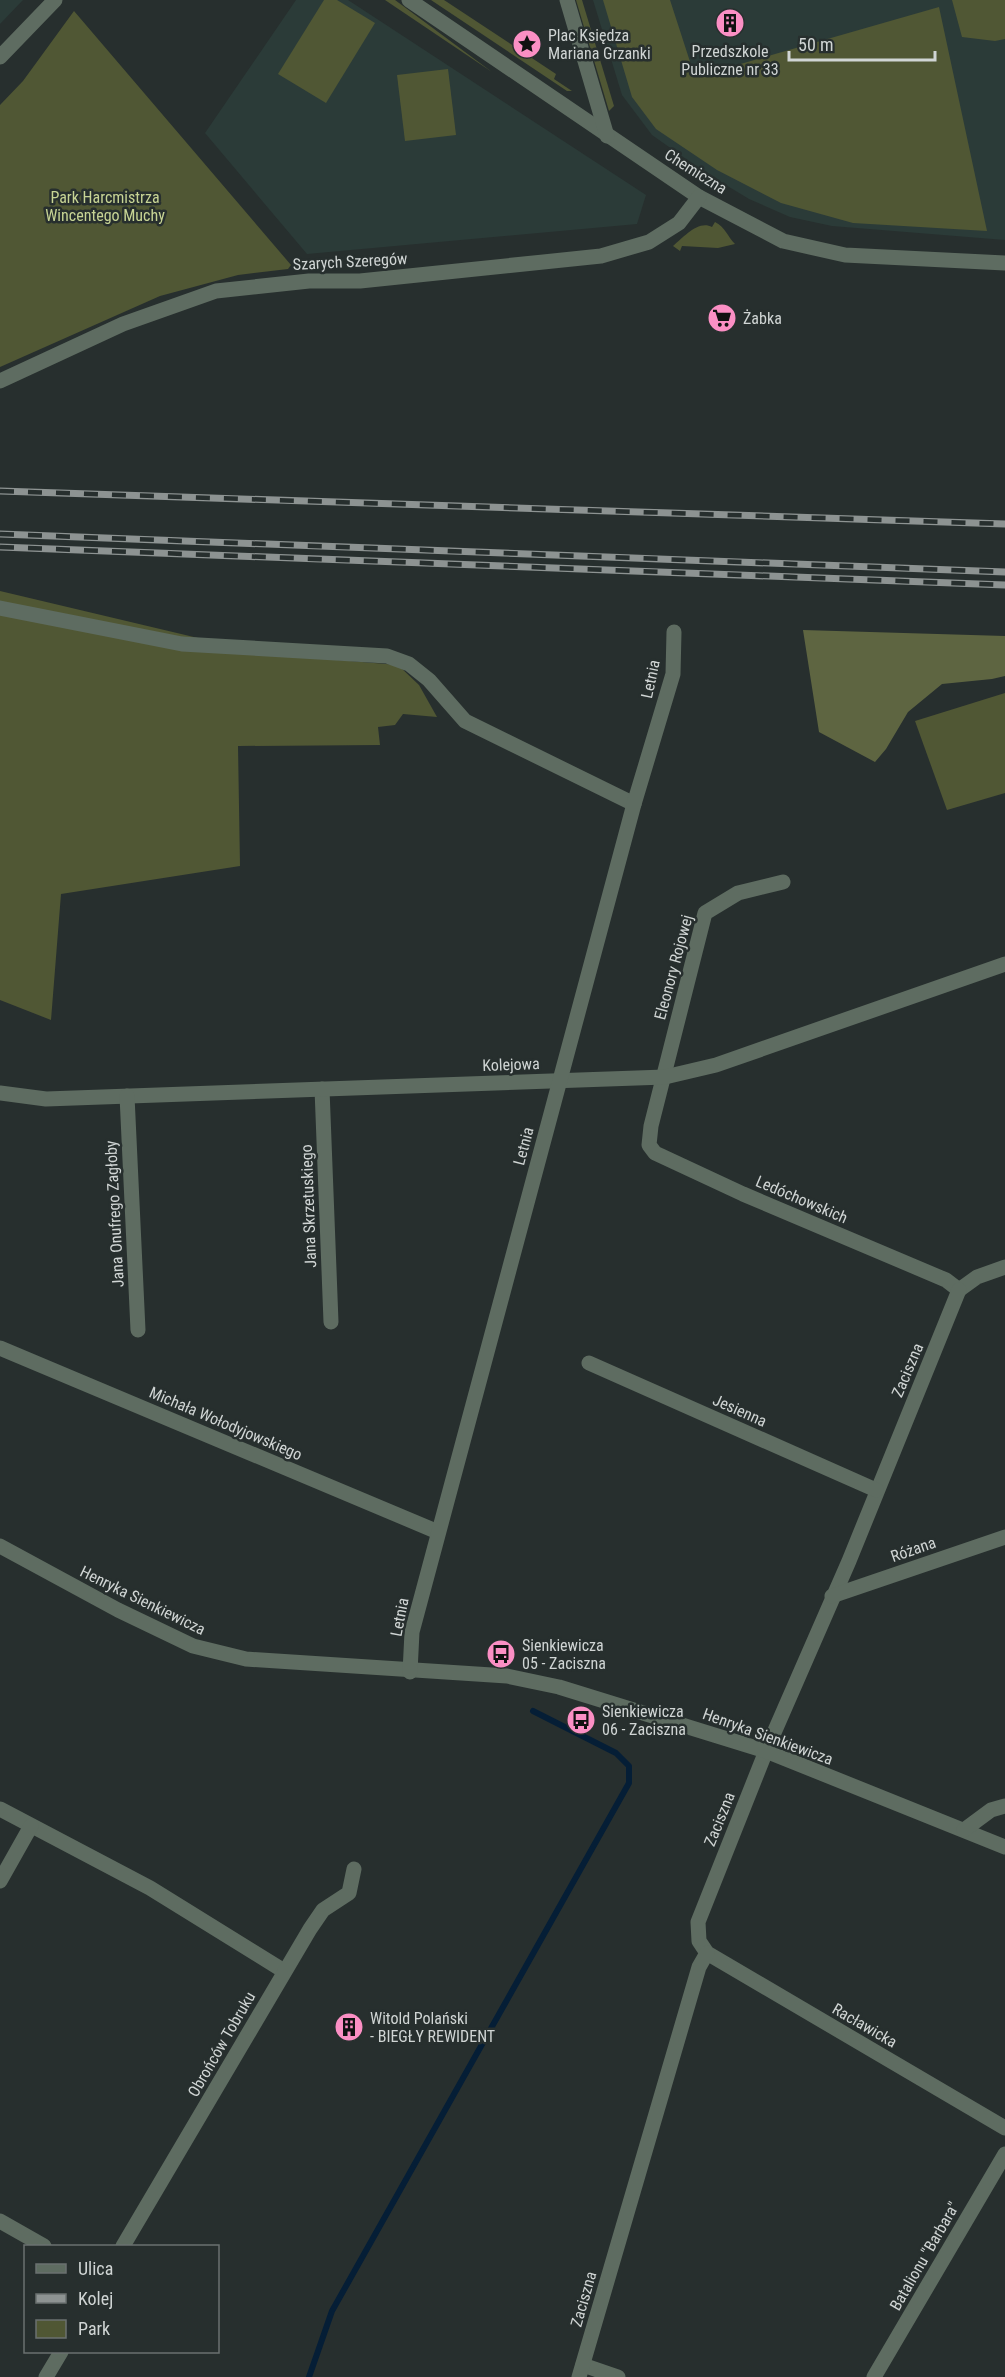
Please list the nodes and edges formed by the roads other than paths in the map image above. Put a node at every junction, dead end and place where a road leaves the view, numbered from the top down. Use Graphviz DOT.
graph roads {
  1 [pos="55,0"];
  2 [pos="409,0"];
  3 [pos="567,0"];
  4 [pos="0,57"];
  5 [pos="608,136"];
  6 [pos="699,197"];
  7 [pos="1005,263"];
  8 [pos="0,381"];
  9 [pos="0,608"];
  10 [pos="674,632"];
  11 [pos="634,804"];
  12 [pos="783,882"];
  13 [pos="1005,964"];
  14 [pos="665,1077"];
  15 [pos="559,1081"];
  16 [pos="322,1089"];
  17 [pos="0,1093"];
  18 [pos="127,1096"];
  19 [pos="1005,1267"];
  20 [pos="959,1290"];
  21 [pos="331,1322"];
  22 [pos="138,1330"];
  23 [pos="0,1348"];
  24 [pos="589,1363"];
  25 [pos="876,1490"];
  26 [pos="438,1532"];
  27 [pos="1005,1537"];
  28 [pos="0,1546"];
  29 [pos="832,1596"];
  30 [pos="410,1672"];
  31 [pos="766,1751"];
  32 [pos="1005,1806"];
  33 [pos="0,1809"];
  34 [pos="31,1826"];
  35 [pos="964,1830"];
  36 [pos="1005,1847"];
  37 [pos="354,1869"];
  38 [pos="0,1881"];
  39 [pos="706,1953"];
  40 [pos="284,1971"];
  41 [pos="1005,2128"];
  42 [pos="1005,2154"];
  43 [pos="0,2221"];
  44 [pos="41,2245"];
  45 [pos="124,2245"];
  46 [pos="60,2353"];
  47 [pos="581,2371"];
  48 [pos="46,2377"];
  49 [pos="618,2377"];
  50 [pos="874,2377"];
  1 -- 4 [label="street"];
  2 -- 5 [label="street, Chemiczna"];
  3 -- 5 [label="street"];
  5 -- 6 [label="street, Chemiczna"];
  6 -- 7 [label="street, Chemiczna"];
  6 -- 8 [label="street, Szarych Szeregów"];
  9 -- 11 [label="street"];
  10 -- 11 [label="street, Letnia"];
  11 -- 15 [label="street, Letnia"];
  12 -- 14 [label="street, Eleonory Rojowej"];
  13 -- 14 [label="street, Kolejowa"];
  14 -- 15 [label="street, Kolejowa"];
  14 -- 20 [label="street, Ledóchowskich"];
  15 -- 16 [label="street, Kolejowa"];
  15 -- 26 [label="street, Letnia"];
  16 -- 18 [label="street, Kolejowa"];
  16 -- 21 [label="street, Jana Skrzetuskiego"];
  17 -- 18 [label="street, Kolejowa"];
  18 -- 22 [label="street, Jana Onufrego Zagłoby"];
  19 -- 20 [label="street"];
  20 -- 25 [label="street, Zaciszna"];
  23 -- 26 [label="street, Michała Wołodyjowskiego"];
  24 -- 25 [label="street, Jesienna"];
  25 -- 29 [label="street, Zaciszna"];
  26 -- 30 [label="street, Letnia"];
  27 -- 29 [label="street, Różana"];
  28 -- 30 [label="street, Henryka Sienkiewicza"];
  29 -- 31 [label="street, Zaciszna"];
  30 -- 31 [label="street, Henryka Sienkiewicza"];
  31 -- 35 [label="street, Henryka Sienkiewicza"];
  31 -- 39 [label="street, Zaciszna"];
  32 -- 35 [label="street"];
  33 -- 34 [label="street"];
  34 -- 38 [label="street"];
  34 -- 40 [label="street"];
  35 -- 36 [label="street, Henryka Sienkiewicza"];
  37 -- 40 [label="street, Obrońców Tobruku"];
  39 -- 41 [label="street, Racławicka"];
  39 -- 47 [label="street, Zaciszna"];
  40 -- 45 [label="street, Obrońców Tobruku"];
  42 -- 50 [label="street, Batalionu \"Barbara\""];
  43 -- 44 [label="street"];
  46 -- 48 [label="street"];
  47 -- 49 [label="street"];
}
